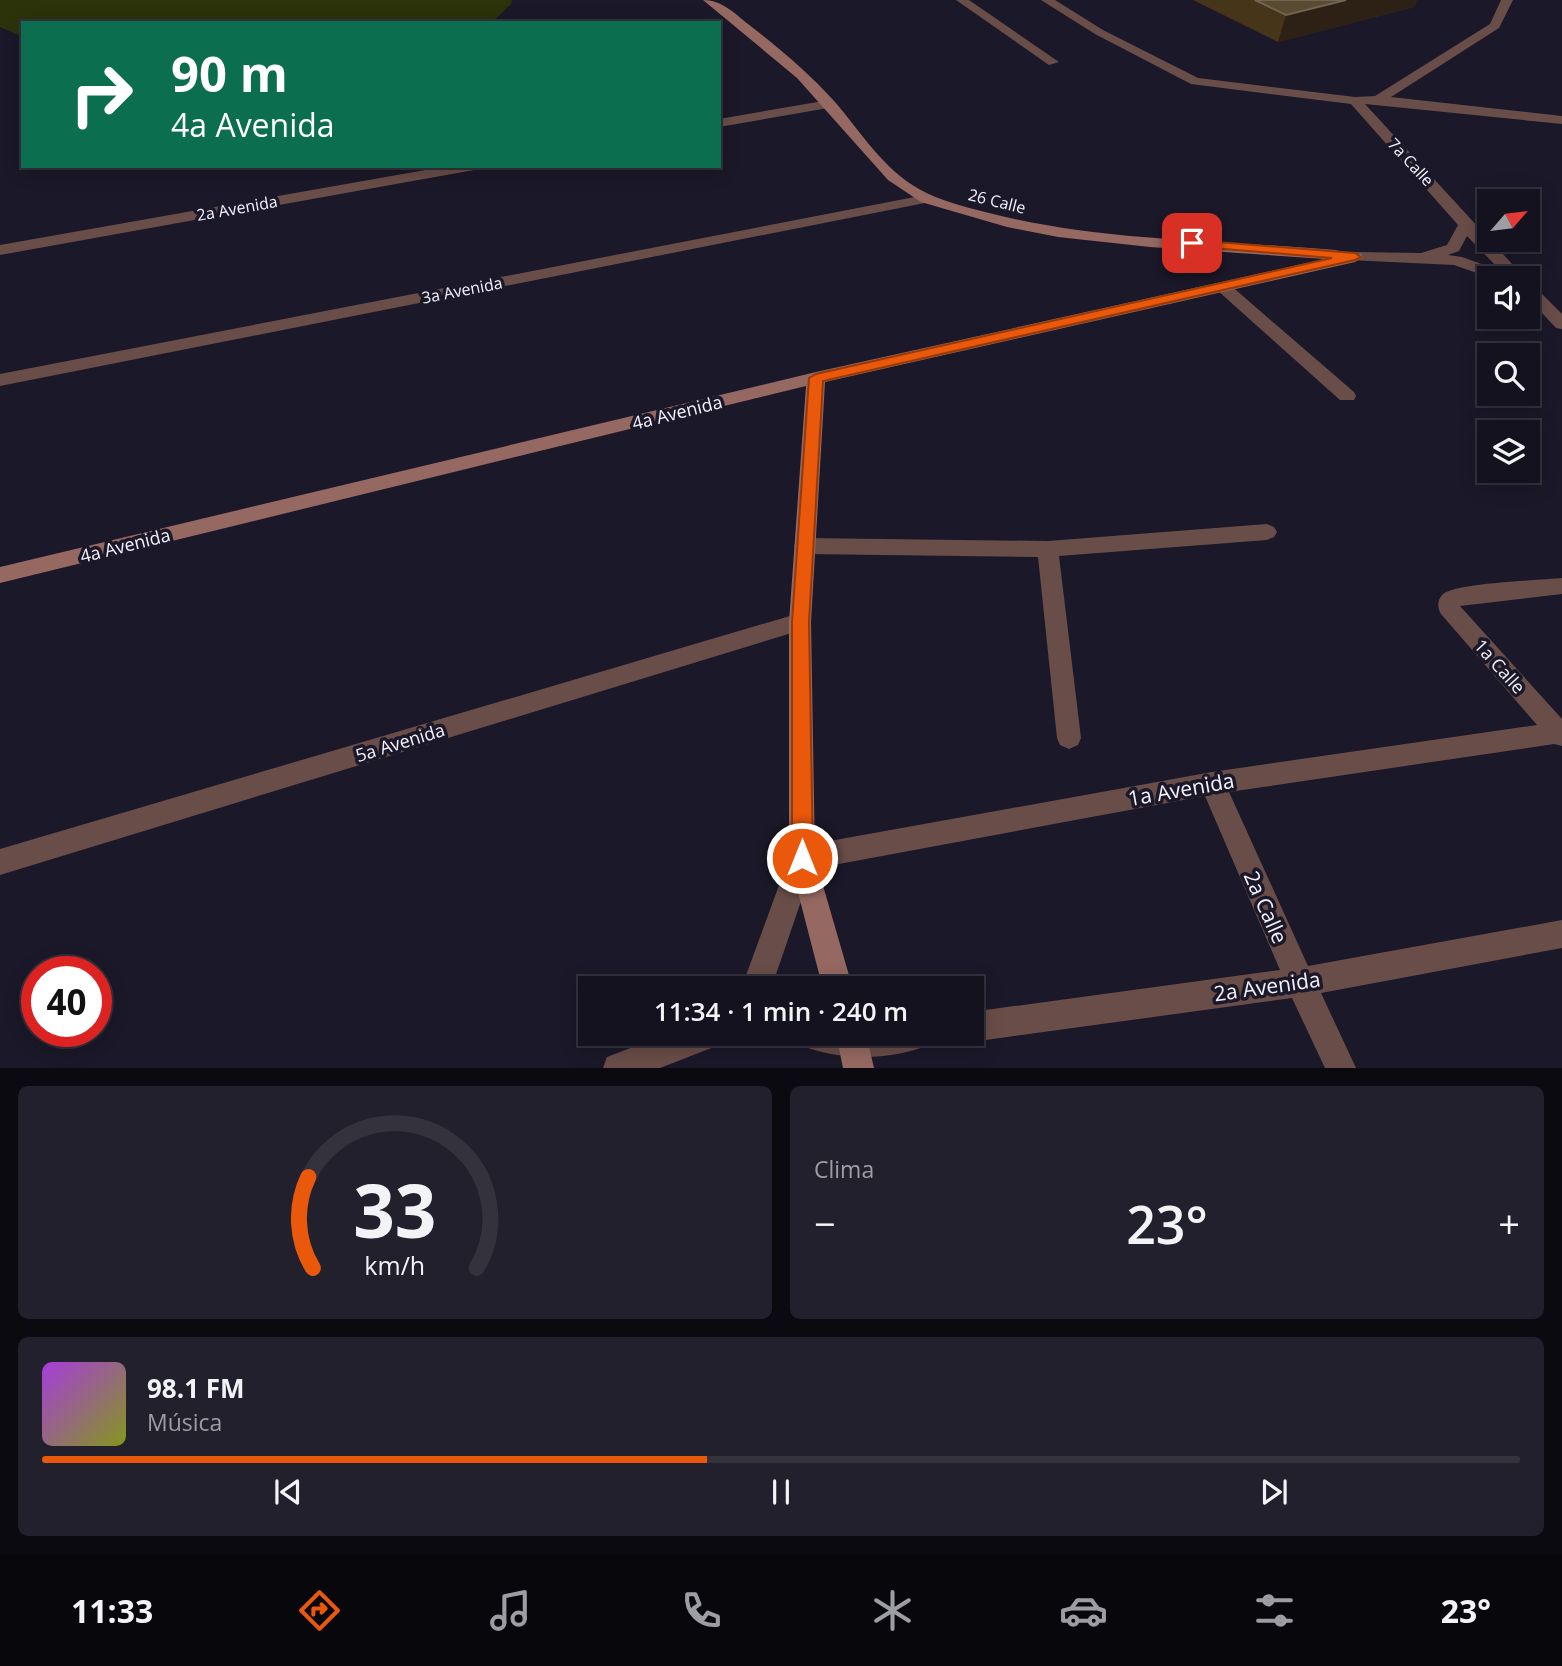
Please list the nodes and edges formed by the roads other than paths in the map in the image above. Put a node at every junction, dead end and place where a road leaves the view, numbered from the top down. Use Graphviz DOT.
graph roads {
  1 [pos="709,0"];
  2 [pos="962,0"];
  3 [pos="1047,0"];
  4 [pos="1507,0"];
  5 [pos="1053,62"];
  6 [pos="1377,100"];
  7 [pos="1355,101"];
  8 [pos="829,104"];
  9 [pos="1562,120"];
  10 [pos="721,123"];
  11 [pos="443,169"];
  12 [pos="925,199"];
  13 [pos="1465,226"];
  14 [pos="0,250"];
  15 [pos="1355,257"];
  16 [pos="1422,258"];
  17 [pos="1505,266"];
  18 [pos="1477,268"];
  19 [pos="1223,287"];
  20 [pos="1540,301"];
  21 [pos="1562,324"];
  22 [pos="816,378"];
  23 [pos="0,380"];
  24 [pos="1347,396"];
  25 [pos="1267,532"];
  26 [pos="805,546"];
  27 [pos="1048,549"];
  28 [pos="0,575"];
  29 [pos="1562,586"];
  30 [pos="800,622"];
  31 [pos="1561,734"];
  32 [pos="1069,738"];
  33 [pos="1212,783"];
  34 [pos="802,858"];
  35 [pos="0,862"];
  36 [pos="1562,934"];
  37 [pos="761,976"];
  38 [pos="834,976"];
  39 [pos="1300,982"];
  40 [pos="984,1025"];
  41 [pos="676,1046"];
  42 [pos="618,1068"];
  43 [pos="1341,1068"];
  1 -- 8 [label="street, 26 Calle"];
  2 -- 5 [label="street"];
  3 -- 7 [label="street"];
  4 -- 6 [label="street"];
  6 -- 7 [label="street"];
  6 -- 9 [label="street"];
  7 -- 13 [label="street, 7a Calle"];
  8 -- 10 [label="street"];
  8 -- 12 [label="street, 26 Calle"];
  11 -- 14 [label="street, 2a Avenida"];
  12 -- 15 [label="street, 26 Calle"];
  12 -- 23 [label="street, 3a Avenida"];
  13 -- 16 [label="street"];
  13 -- 17 [label="street, 7a Calle"];
  15 -- 16 [label="street"];
  15 -- 19 [label="street, 4a Avenida"];
  16 -- 18 [label="street"];
  19 -- 22 [label="street, 4a Avenida"];
  19 -- 24 [label="street"];
  20 -- 21 [label="street"];
  22 -- 26 [label="street"];
  22 -- 28 [label="street, 4a Avenida"];
  25 -- 27 [label="street"];
  26 -- 27 [label="street"];
  26 -- 30 [label="street"];
  27 -- 32 [label="street"];
  29 -- 31 [label="street, 1a Calle"];
  30 -- 34 [label="street"];
  30 -- 35 [label="street, 5a Avenida"];
  31 -- 33 [label="street, 1a Avenida"];
  33 -- 34 [label="street, 1a Avenida"];
  33 -- 39 [label="street, 2a Calle"];
  34 -- 37 [label="street"];
  34 -- 38 [label="street"];
  36 -- 39 [label="street, 2a Avenida"];
  39 -- 40 [label="street, 2a Avenida"];
  39 -- 43 [label="street, 2a Calle"];
  41 -- 42 [label="street"];
}
